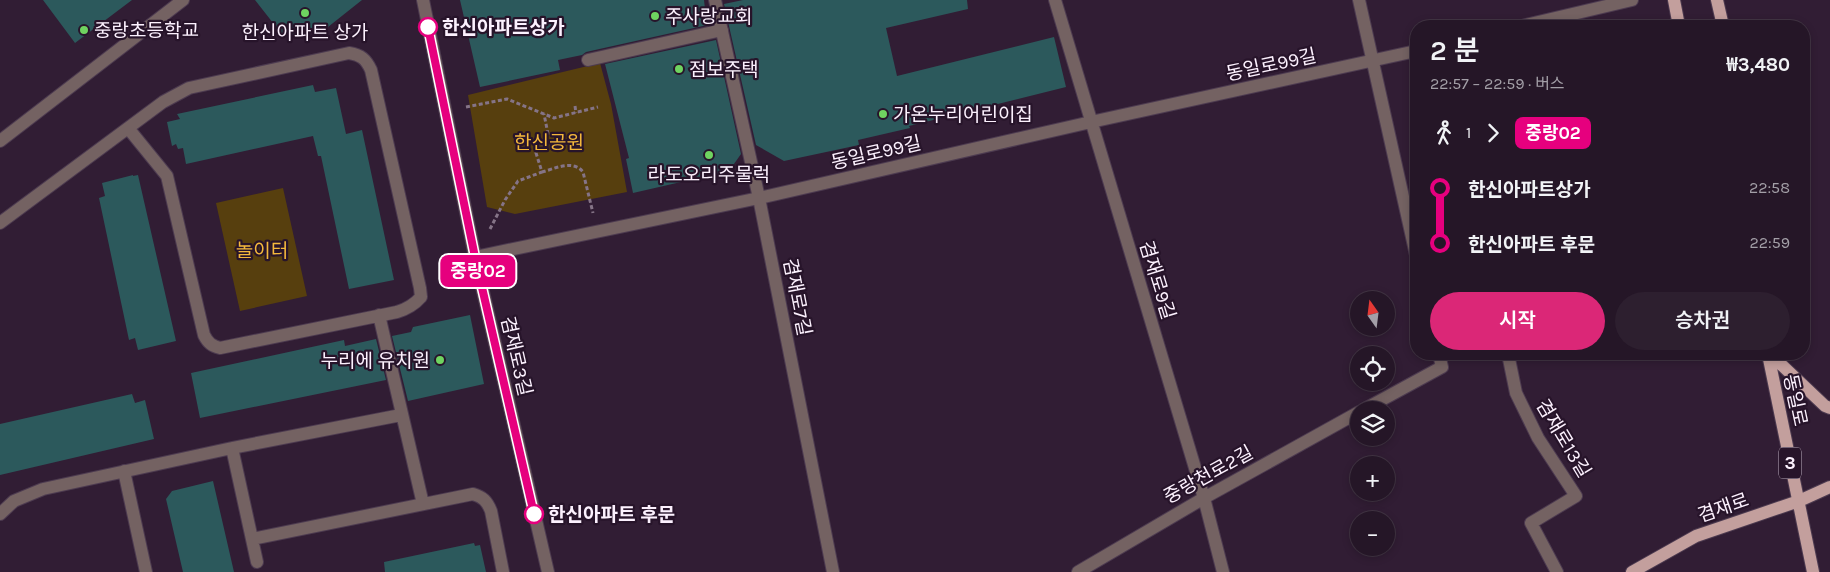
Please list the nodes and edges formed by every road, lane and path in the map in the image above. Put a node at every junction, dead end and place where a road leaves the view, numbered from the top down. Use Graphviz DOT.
graph roads {
  1 [pos="182,0"];
  2 [pos="423,0"];
  3 [pos="715,0"];
  4 [pos="1055,0"];
  5 [pos="1359,0"];
  6 [pos="1632,0"];
  7 [pos="1674,0"];
  8 [pos="1717,0"];
  9 [pos="1547,20"];
  10 [pos="1678,20"];
  11 [pos="1722,20"];
  12 [pos="722,30"];
  13 [pos="1410,52"];
  14 [pos="588,60"];
  15 [pos="1372,62"];
  16 [pos="575,106"];
  17 [pos="598,107"];
  18 [pos="445,112"];
  19 [pos="576,112"];
  20 [pos="544,114"];
  21 [pos="1091,122"];
  22 [pos="128,128"];
  23 [pos="0,141"];
  24 [pos="542,172"];
  25 [pos="759,198"];
  26 [pos="0,223"];
  27 [pos="1410,228"];
  28 [pos="598,232"];
  29 [pos="475,257"];
  30 [pos="379,315"];
  31 [pos="1440,360"];
  32 [pos="1509,360"];
  33 [pos="1770,360"];
  34 [pos="1775,360"];
  35 [pos="1380,401"];
  36 [pos="1830,408"];
  37 [pos="401,415"];
  38 [pos="1350,417"];
  39 [pos="232,448"];
  40 [pos="124,472"];
  41 [pos="1830,487"];
  42 [pos="1204,498"];
  43 [pos="1799,501"];
  44 [pos="423,504"];
  45 [pos="0,514"];
  46 [pos="252,539"];
  47 [pos="257,562"];
  48 [pos="146,572"];
  49 [pos="503,572"];
  50 [pos="548,572"];
  51 [pos="833,572"];
  52 [pos="1078,572"];
  53 [pos="1223,572"];
  54 [pos="1557,572"];
  55 [pos="1632,572"];
  56 [pos="1813,572"];
  1 -- 23 [label="street"];
  2 -- 18 [label="street, 겸재로3길"];
  3 -- 12 [label="street, 겸재로7길"];
  4 -- 21 [label="street, 겸재로9길"];
  5 -- 15 [label="street"];
  6 -- 9 [label="street"];
  7 -- 10 [label="main road"];
  8 -- 11 [label="main road"];
  12 -- 14 [label="street"];
  12 -- 25 [label="street, 겸재로7길"];
  13 -- 15 [label="street, 동일로99길"];
  15 -- 21 [label="street, 동일로99길"];
  15 -- 27 [label="street"];
  16 -- 19 [label="path"];
  17 -- 19 [label="path"];
  18 -- 20 [label="path"];
  18 -- 29 [label="street, 겸재로3길"];
  19 -- 20 [label="path"];
  20 -- 24 [label="path"];
  21 -- 25 [label="street, 동일로99길"];
  21 -- 42 [label="street, 겸재로9길"];
  22 -- 26 [label="street"];
  22 -- 30 [label="street"];
  22 -- 30 [label="street"];
  24 -- 28 [label="path"];
  24 -- 29 [label="path"];
  25 -- 28 [label="street, 동일로99길"];
  25 -- 51 [label="street, 겸재로7길"];
  28 -- 29 [label="street, 동일로99길"];
  29 -- 50 [label="street, 겸재로3길"];
  30 -- 37 [label="street"];
  31 -- 35 [label="street"];
  32 -- 54 [label="street, 겸재로13길"];
  33 -- 43 [label="main road, 동일로 / 3"];
  34 -- 36 [label="main road"];
  37 -- 39 [label="street"];
  37 -- 44 [label="street"];
  38 -- 42 [label="street, 중랑천로2길"];
  39 -- 40 [label="street"];
  39 -- 46 [label="street"];
  40 -- 45 [label="street"];
  40 -- 48 [label="street"];
  41 -- 43 [label="main road, 겸재로"];
  42 -- 52 [label="street, 중랑천로2길"];
  42 -- 53 [label="street, 겸재로9길"];
  43 -- 55 [label="main road, 겸재로"];
  43 -- 56 [label="main road, 동일로 / 3"];
  44 -- 46 [label="street"];
  44 -- 49 [label="street"];
  46 -- 47 [label="street"];
}
